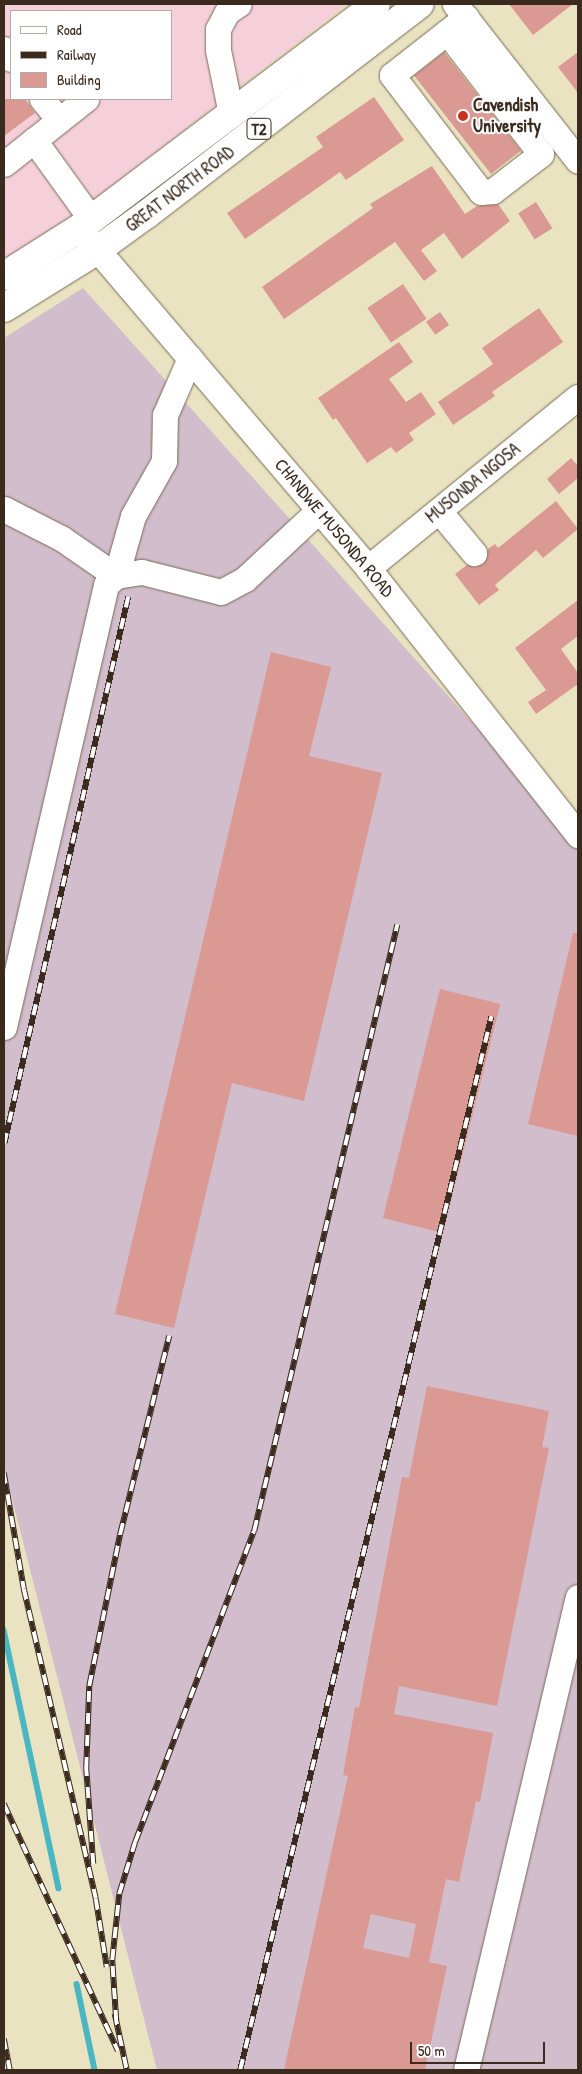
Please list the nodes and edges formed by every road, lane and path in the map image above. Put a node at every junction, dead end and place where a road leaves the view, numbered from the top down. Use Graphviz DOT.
graph roads {
  1 [pos="219,4"];
  2 [pos="239,4"];
  3 [pos="376,4"];
  4 [pos="420,4"];
  5 [pos="456,18"];
  6 [pos="218,29"];
  7 [pos="43,100"];
  8 [pos="85,100"];
  9 [pos="231,114"];
  10 [pos="59,120"];
  11 [pos="34,140"];
  12 [pos="578,161"];
  13 [pos="4,164"];
  14 [pos="86,224"];
  15 [pos="96,251"];
  16 [pos="4,276"];
  17 [pos="4,308"];
  18 [pos="190,358"];
  19 [pos="578,397"];
  20 [pos="4,509"];
  21 [pos="319,510"];
  22 [pos="439,510"];
  23 [pos="474,553"];
  24 [pos="368,568"];
  25 [pos="116,576"];
  26 [pos="578,835"];
  27 [pos="4,1027"];
  28 [pos="578,1597"];
  29 [pos="466,2070"];
  1 -- 6 [label="street"];
  2 -- 6 [label="street"];
  3 -- 9 [label="main road, GREAT NORTH ROAD / T2"];
  4 -- 15 [label="main road, GREAT NORTH ROAD / T2"];
  5 -- 5 [label="street"];
  5 -- 12 [label="street"];
  6 -- 9 [label="street"];
  7 -- 10 [label="street"];
  8 -- 10 [label="street"];
  9 -- 14 [label="main road, GREAT NORTH ROAD / T2"];
  10 -- 11 [label="street"];
  11 -- 13 [label="street"];
  11 -- 14 [label="street, CHANDWE MUSONDA ROAD"];
  14 -- 15 [label="street, CHANDWE MUSONDA ROAD"];
  14 -- 16 [label="main road, GREAT NORTH ROAD / T2"];
  15 -- 17 [label="main road, GREAT NORTH ROAD / T2"];
  15 -- 18 [label="street, CHANDWE MUSONDA ROAD"];
  18 -- 21 [label="street, CHANDWE MUSONDA ROAD"];
  18 -- 25 [label="street"];
  19 -- 22 [label="street, MUSONDA NGOSA"];
  20 -- 25 [label="street"];
  21 -- 24 [label="street, CHANDWE MUSONDA ROAD"];
  21 -- 25 [label="street"];
  22 -- 23 [label="street"];
  22 -- 24 [label="street, MUSONDA NGOSA"];
  24 -- 26 [label="street, CHANDWE MUSONDA ROAD"];
  25 -- 27 [label="street"];
  28 -- 29 [label="street"];
}
